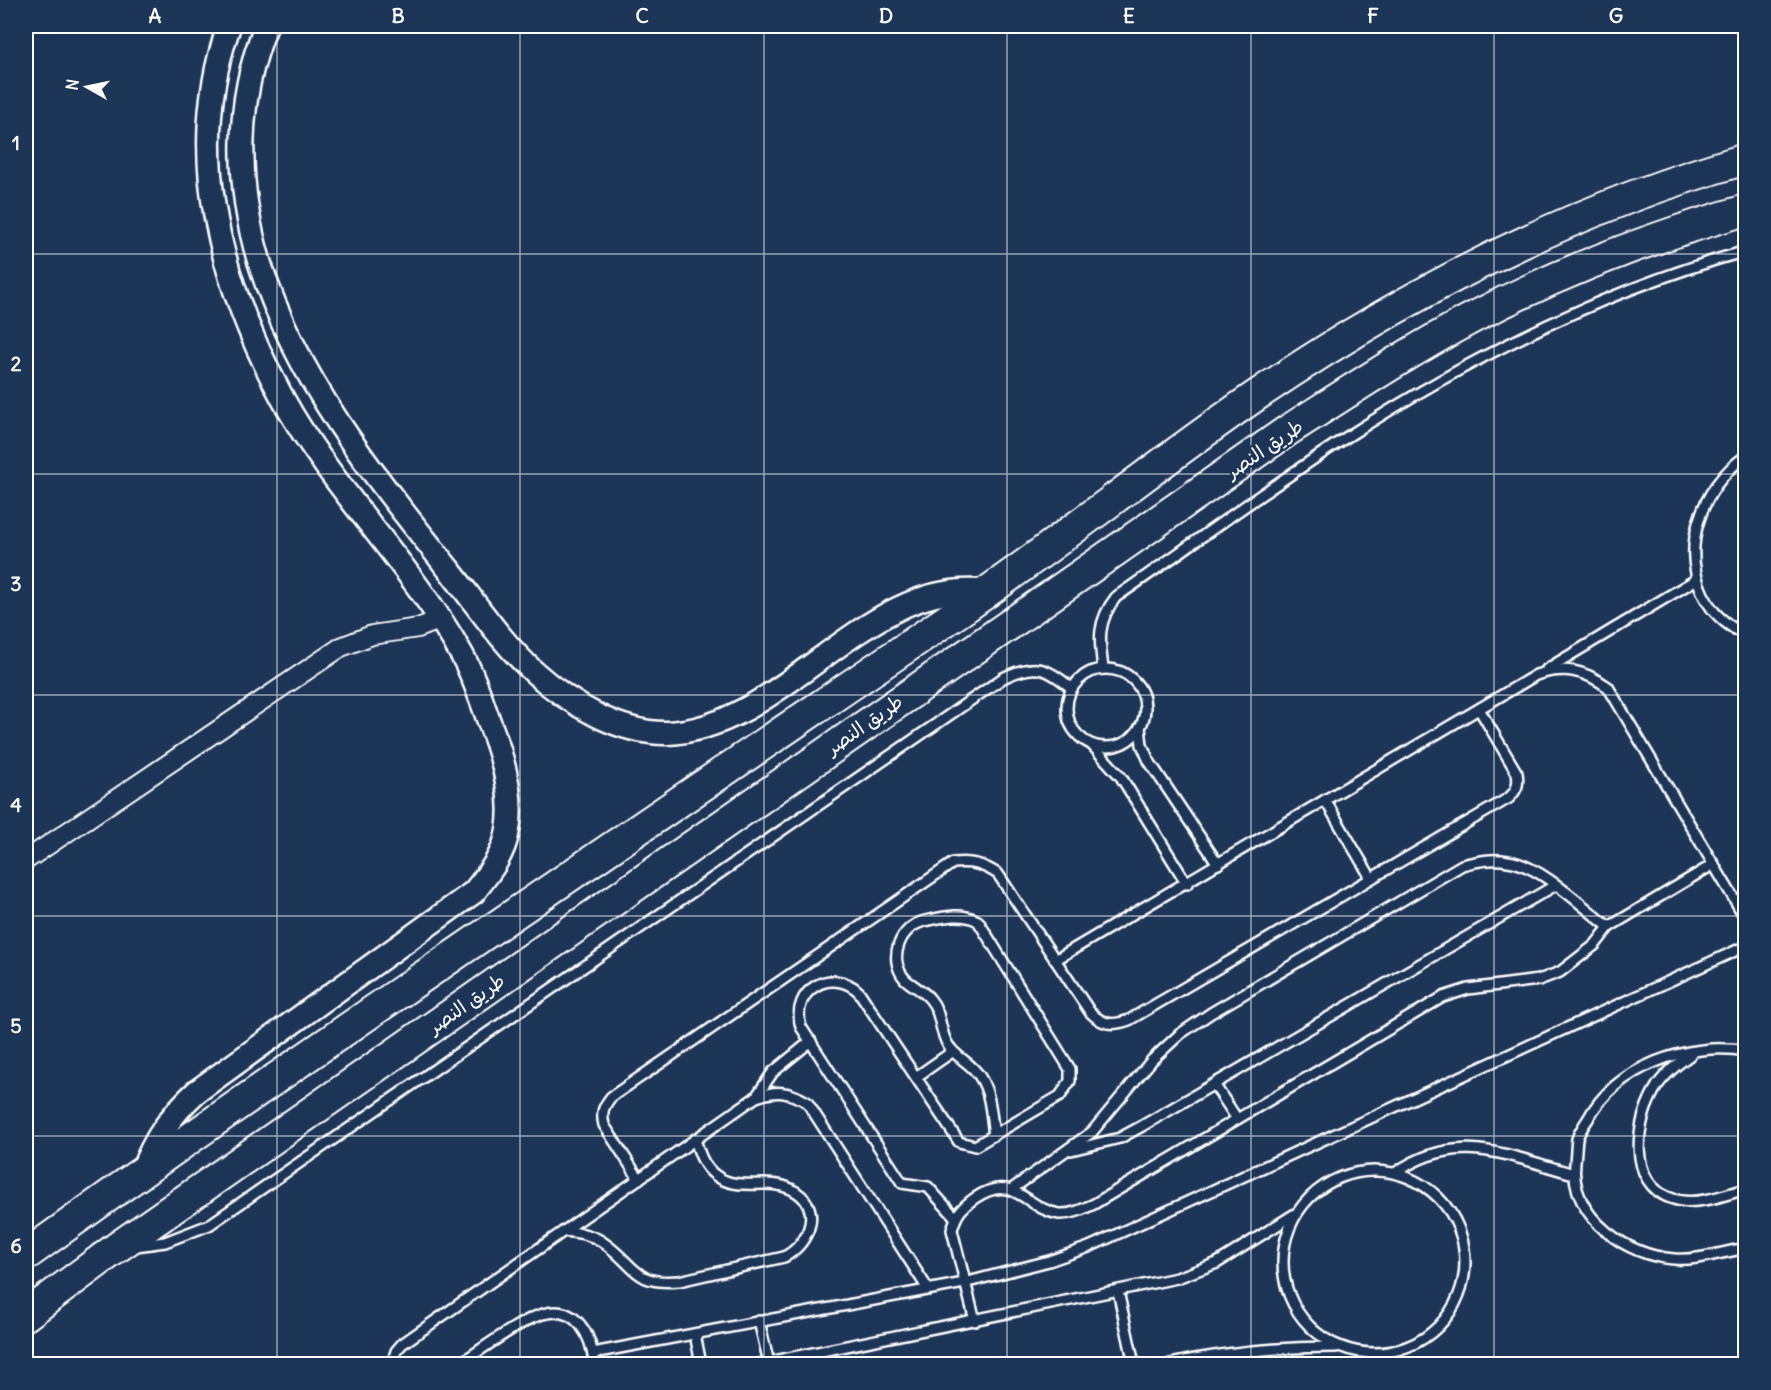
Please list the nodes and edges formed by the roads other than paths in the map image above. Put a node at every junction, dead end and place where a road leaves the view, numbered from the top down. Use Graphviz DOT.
graph roads {
  1 [pos="229,26"];
  2 [pos="267,26"];
  3 [pos="1746,159"];
  4 [pos="1746,210"];
  5 [pos="1746,251"];
  6 [pos="1746,456"];
  7 [pos="442,560"];
  8 [pos="1697,579"];
  9 [pos="412,582"];
  10 [pos="987,592"];
  11 [pos="439,620"];
  12 [pos="1746,636"];
  13 [pos="1103,668"];
  14 [pos="1536,675"];
  15 [pos="1071,688"];
  16 [pos="1479,709"];
  17 [pos="1140,727"];
  18 [pos="1092,745"];
  19 [pos="1325,800"];
  20 [pos="26,860"];
  21 [pos="1218,864"];
  22 [pos="1714,864"];
  23 [pos="1371,878"];
  24 [pos="1187,884"];
  25 [pos="1554,886"];
  26 [pos="1746,919"];
  27 [pos="1609,927"];
  28 [pos="1746,946"];
  29 [pos="1055,960"];
  30 [pos="811,1041"];
  31 [pos="1746,1051"];
  32 [pos="952,1052"];
  33 [pos="1694,1052"];
  34 [pos="916,1077"];
  35 [pos="1214,1084"];
  36 [pos="756,1097"];
  37 [pos="1237,1119"];
  38 [pos="994,1135"];
  39 [pos="695,1139"];
  40 [pos="1070,1150"];
  41 [pos="142,1172"];
  42 [pos="1395,1173"];
  43 [pos="1574,1174"];
  44 [pos="639,1179"];
  45 [pos="1012,1189"];
  46 [pos="1746,1190"];
  47 [pos="1297,1212"];
  48 [pos="955,1217"];
  49 [pos="564,1231"];
  50 [pos="119,1246"];
  51 [pos="1746,1248"];
  52 [pos="26,1256"];
  53 [pos="964,1282"];
  54 [pos="928,1289"];
  55 [pos="1118,1291"];
  56 [pos="26,1315"];
  57 [pos="759,1321"];
  58 [pos="975,1321"];
  59 [pos="695,1334"];
  60 [pos="1338,1347"];
  61 [pos="593,1353"];
  62 [pos="764,1364"];
  63 [pos="392,1365"];
  64 [pos="459,1365"];
  65 [pos="594,1365"];
  66 [pos="701,1365"];
  67 [pos="1134,1365"];
  68 [pos="1170,1365"];
  1 -- 9 [label="street"];
  2 -- 7 [label="street"];
  3 -- 10 [label="highway, طريق النصر"];
  4 -- 50 [label="highway, طريق النصر"];
  5 -- 13 [label="lane"];
  6 -- 8 [label="lane"];
  7 -- 9 [label="street"];
  7 -- 10 [label="street"];
  8 -- 12 [label="lane"];
  8 -- 14 [label="lane"];
  9 -- 11 [label="street"];
  10 -- 41 [label="highway, طريق النصر"];
  11 -- 20 [label="street"];
  11 -- 41 [label="street"];
  13 -- 15 [label="lane"];
  13 -- 17 [label="lane"];
  14 -- 16 [label="lane"];
  14 -- 22 [label="lane"];
  15 -- 18 [label="lane"];
  15 -- 50 [label="lane"];
  16 -- 19 [label="lane"];
  16 -- 23 [label="lane"];
  17 -- 18 [label="lane"];
  17 -- 21 [label="lane"];
  18 -- 24 [label="lane"];
  19 -- 21 [label="lane"];
  19 -- 23 [label="lane"];
  21 -- 24 [label="lane"];
  22 -- 26 [label="lane"];
  22 -- 27 [label="lane"];
  23 -- 29 [label="lane"];
  24 -- 29 [label="lane"];
  25 -- 27 [label="lane"];
  25 -- 35 [label="lane"];
  25 -- 40 [label="lane"];
  27 -- 37 [label="lane"];
  28 -- 53 [label="lane"];
  29 -- 44 [label="lane"];
  30 -- 34 [label="lane"];
  30 -- 36 [label="lane"];
  30 -- 48 [label="lane"];
  31 -- 33 [label="lane"];
  32 -- 34 [label="lane"];
  32 -- 38 [label="lane"];
  32 -- 38 [label="lane"];
  33 -- 43 [label="lane"];
  33 -- 46 [label="lane"];
  34 -- 38 [label="lane"];
  35 -- 37 [label="lane"];
  35 -- 40 [label="lane"];
  36 -- 39 [label="lane"];
  36 -- 54 [label="lane"];
  37 -- 45 [label="lane"];
  39 -- 44 [label="lane"];
  39 -- 49 [label="lane"];
  40 -- 45 [label="lane"];
  41 -- 52 [label="highway, طريق النصر"];
  42 -- 43 [label="lane"];
  42 -- 47 [label="lane"];
  42 -- 60 [label="lane"];
  43 -- 51 [label="lane"];
  44 -- 49 [label="lane"];
  45 -- 48 [label="lane"];
  47 -- 55 [label="lane"];
  47 -- 60 [label="lane"];
  48 -- 53 [label="lane"];
  49 -- 63 [label="lane"];
  50 -- 56 [label="highway, طريق النصر"];
  53 -- 54 [label="lane"];
  53 -- 58 [label="lane"];
  54 -- 57 [label="lane"];
  55 -- 58 [label="lane"];
  55 -- 67 [label="lane"];
  57 -- 59 [label="lane"];
  57 -- 62 [label="lane"];
  58 -- 62 [label="lane"];
  59 -- 61 [label="lane"];
  59 -- 66 [label="lane"];
  60 -- 68 [label="lane"];
  61 -- 64 [label="lane"];
  61 -- 65 [label="lane"];
}
